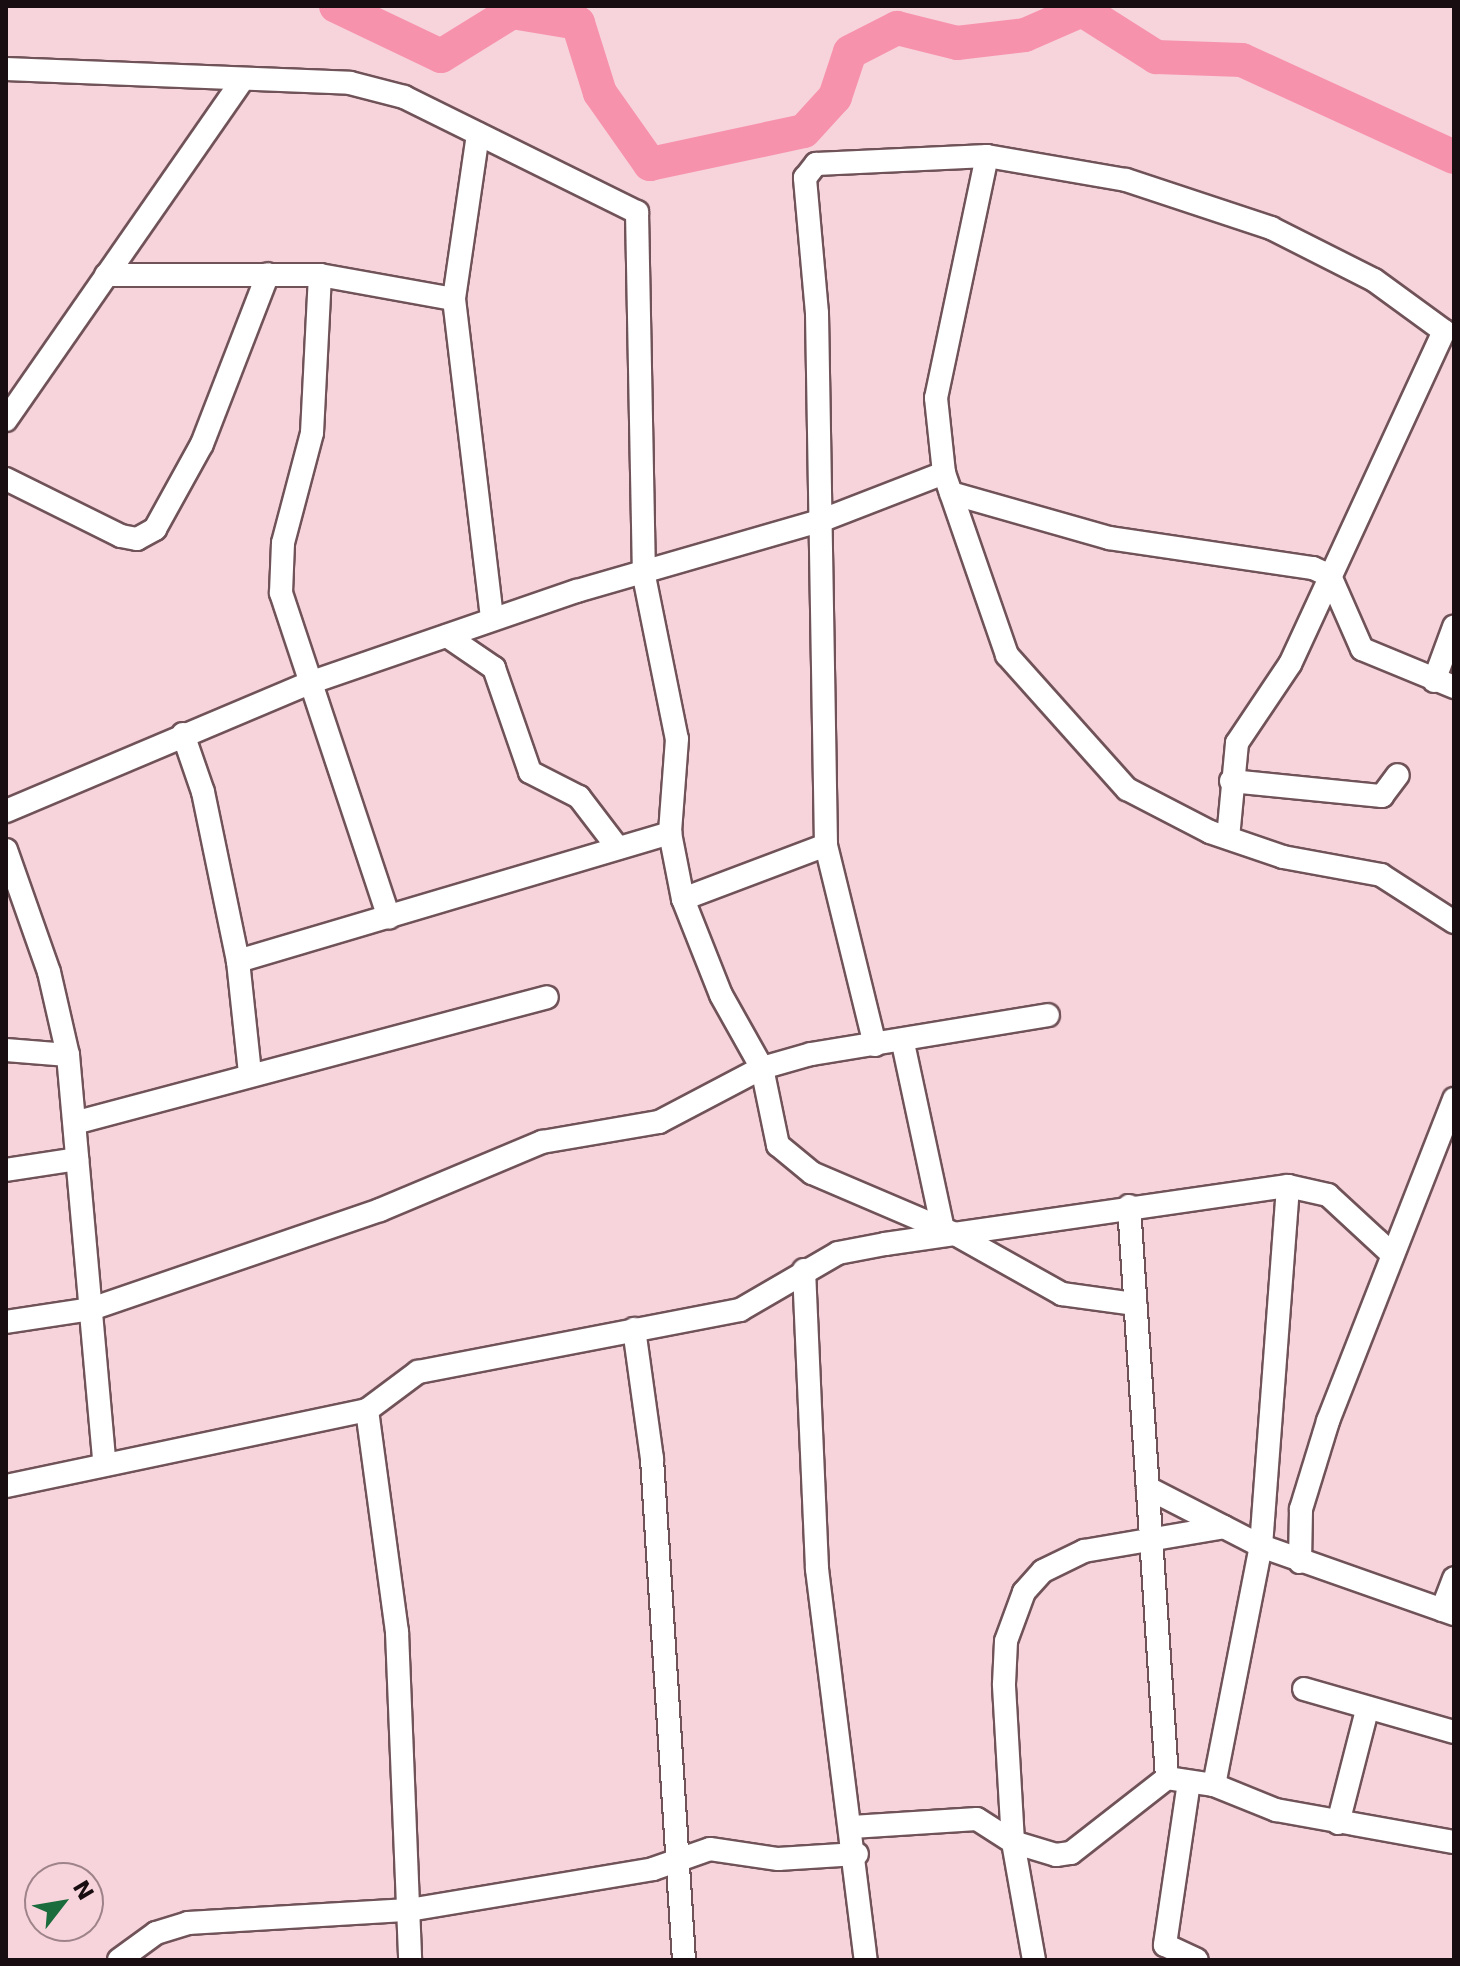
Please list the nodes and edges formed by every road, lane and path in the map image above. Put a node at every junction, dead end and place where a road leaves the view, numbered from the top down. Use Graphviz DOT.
graph roads {
  1 [pos="6,69"];
  2 [pos="241,82"];
  3 [pos="478,134"];
  4 [pos="987,156"];
  5 [pos="268,274"];
  6 [pos="106,275"];
  7 [pos="320,275"];
  8 [pos="454,299"];
  9 [pos="6,420"];
  10 [pos="6,479"];
  11 [pos="947,483"];
  12 [pos="820,521"];
  13 [pos="644,576"];
  14 [pos="1330,576"];
  15 [pos="492,618"];
  16 [pos="1454,627"];
  17 [pos="447,636"];
  18 [pos="312,682"];
  19 [pos="1444,684"];
  20 [pos="183,734"];
  21 [pos="1398,775"];
  22 [pos="1231,781"];
  23 [pos="6,811"];
  24 [pos="670,833"];
  25 [pos="1228,838"];
  26 [pos="826,845"];
  27 [pos="618,848"];
  28 [pos="6,850"];
  29 [pos="683,899"];
  30 [pos="389,918"];
  31 [pos="1454,922"];
  32 [pos="238,961"];
  33 [pos="547,997"];
  34 [pos="1048,1015"];
  35 [pos="903,1043"];
  36 [pos="875,1045"];
  37 [pos="6,1050"];
  38 [pos="68,1055"];
  39 [pos="762,1068"];
  40 [pos="250,1074"];
  41 [pos="1454,1099"];
  42 [pos="78,1122"];
  43 [pos="77,1159"];
  44 [pos="6,1170"];
  45 [pos="1288,1186"];
  46 [pos="1129,1206"];
  47 [pos="1407,1217"];
  48 [pos="1371,1229"];
  49 [pos="949,1232"];
  50 [pos="1393,1255"];
  51 [pos="804,1270"];
  52 [pos="1135,1304"];
  53 [pos="91,1309"];
  54 [pos="6,1322"];
  55 [pos="634,1329"];
  56 [pos="367,1410"];
  57 [pos="104,1460"];
  58 [pos="6,1486"];
  59 [pos="1148,1488"];
  60 [pos="1224,1527"];
  61 [pos="1149,1539"];
  62 [pos="1261,1546"];
  63 [pos="1300,1562"];
  64 [pos="1454,1578"];
  65 [pos="1448,1612"];
  66 [pos="1304,1689"];
  67 [pos="1367,1710"];
  68 [pos="1454,1732"];
  69 [pos="1178,1780"];
  70 [pos="1214,1785"];
  71 [pos="1338,1823"];
  72 [pos="852,1827"];
  73 [pos="1013,1842"];
  74 [pos="1454,1842"];
  75 [pos="857,1854"];
  76 [pos="681,1862"];
  77 [pos="409,1910"];
  78 [pos="119,1960"];
  79 [pos="410,1960"];
  80 [pos="684,1960"];
  81 [pos="866,1960"];
  82 [pos="1034,1960"];
  83 [pos="1197,1960"];
  1 -- 2 [label="street"];
  2 -- 3 [label="street"];
  2 -- 6 [label="street"];
  3 -- 8 [label="street"];
  3 -- 13 [label="street"];
  4 -- 11 [label="street"];
  4 -- 12 [label="street"];
  4 -- 14 [label="street"];
  5 -- 6 [label="street"];
  5 -- 7 [label="street"];
  5 -- 10 [label="street"];
  6 -- 9 [label="street"];
  7 -- 8 [label="street"];
  7 -- 18 [label="street"];
  8 -- 15 [label="street"];
  11 -- 12 [label="street"];
  11 -- 14 [label="street"];
  11 -- 25 [label="street"];
  12 -- 13 [label="street"];
  12 -- 26 [label="street"];
  13 -- 15 [label="street"];
  13 -- 24 [label="street"];
  14 -- 19 [label="street"];
  14 -- 22 [label="street"];
  15 -- 17 [label="street"];
  16 -- 19 [label="street"];
  17 -- 18 [label="street"];
  17 -- 27 [label="street"];
  18 -- 20 [label="street"];
  18 -- 30 [label="street"];
  20 -- 23 [label="street"];
  20 -- 32 [label="street"];
  21 -- 22 [label="street"];
  22 -- 25 [label="street"];
  24 -- 27 [label="street"];
  24 -- 29 [label="street"];
  25 -- 31 [label="street"];
  26 -- 29 [label="street"];
  26 -- 36 [label="street"];
  27 -- 30 [label="street"];
  28 -- 38 [label="street"];
  29 -- 39 [label="street"];
  30 -- 32 [label="street"];
  32 -- 40 [label="street"];
  33 -- 40 [label="street"];
  34 -- 35 [label="street"];
  35 -- 36 [label="street"];
  35 -- 49 [label="street"];
  36 -- 39 [label="street"];
  37 -- 38 [label="street"];
  38 -- 42 [label="street"];
  39 -- 49 [label="street"];
  39 -- 53 [label="street"];
  40 -- 42 [label="street"];
  41 -- 47 [label="street"];
  42 -- 43 [label="street"];
  43 -- 44 [label="street"];
  43 -- 53 [label="street"];
  45 -- 46 [label="street"];
  45 -- 48 [label="street"];
  45 -- 62 [label="street"];
  46 -- 49 [label="street"];
  46 -- 52 [label="street"];
  47 -- 48 [label="street"];
  47 -- 50 [label="street"];
  48 -- 50 [label="street"];
  49 -- 51 [label="street"];
  49 -- 52 [label="street"];
  50 -- 63 [label="street"];
  51 -- 55 [label="street"];
  51 -- 72 [label="street"];
  52 -- 59 [label="street"];
  53 -- 54 [label="street"];
  53 -- 57 [label="street"];
  55 -- 56 [label="street"];
  55 -- 76 [label="street"];
  56 -- 57 [label="street"];
  56 -- 77 [label="street"];
  57 -- 58 [label="street"];
  59 -- 60 [label="street"];
  59 -- 61 [label="street"];
  60 -- 61 [label="street"];
  60 -- 62 [label="street"];
  61 -- 69 [label="street"];
  61 -- 73 [label="street"];
  62 -- 63 [label="street"];
  62 -- 70 [label="street"];
  63 -- 65 [label="street"];
  64 -- 65 [label="street"];
  66 -- 67 [label="street"];
  67 -- 68 [label="street"];
  67 -- 71 [label="street"];
  69 -- 70 [label="street"];
  69 -- 73 [label="street"];
  69 -- 83 [label="street"];
  70 -- 71 [label="street"];
  71 -- 74 [label="street"];
  72 -- 73 [label="street"];
  72 -- 75 [label="street"];
  73 -- 82 [label="street"];
  75 -- 76 [label="street"];
  75 -- 81 [label="street"];
  76 -- 77 [label="street"];
  76 -- 80 [label="street"];
  77 -- 78 [label="street"];
  77 -- 79 [label="street"];
}
